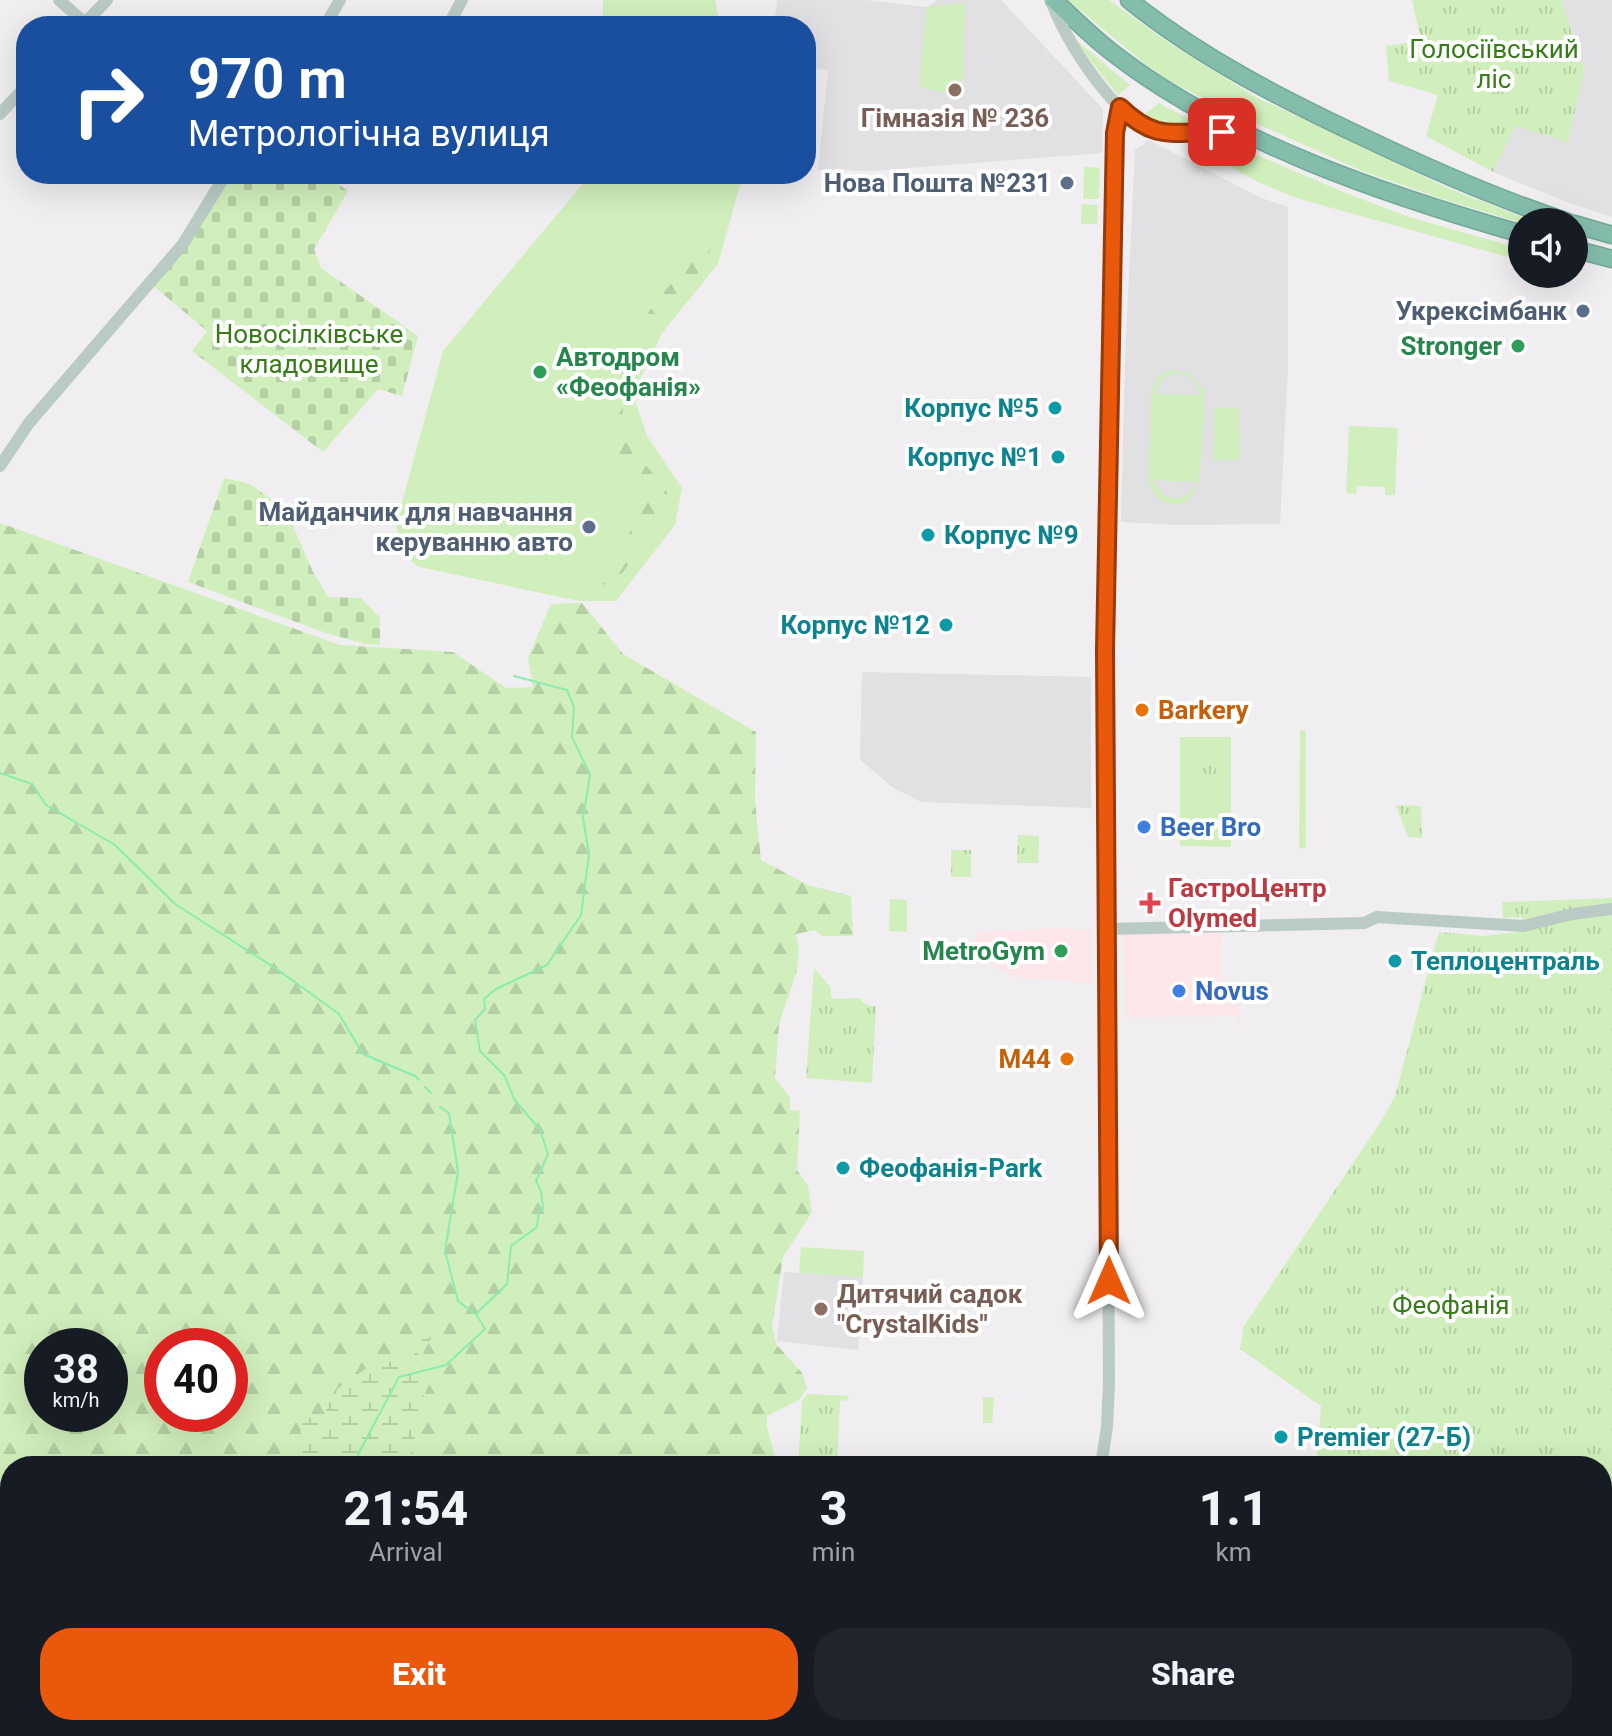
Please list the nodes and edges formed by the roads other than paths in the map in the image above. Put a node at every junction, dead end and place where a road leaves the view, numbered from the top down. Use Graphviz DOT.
graph roads {
  1 [pos="59,0"];
  2 [pos="107,0"];
  3 [pos="1052,0"];
  4 [pos="1129,0"];
  5 [pos="76,16"];
  6 [pos="92,16"];
  7 [pos="16,97"];
  8 [pos="1120,107"];
  9 [pos="0,114"];
  10 [pos="1257,137"];
  11 [pos="220,184"];
  12 [pos="1525,208"];
  13 [pos="1588,228"];
  14 [pos="1508,230"];
  15 [pos="1612,235"];
  16 [pos="1588,253"];
  17 [pos="1612,259"];
  18 [pos="0,466"];
  19 [pos="1612,909"];
  20 [pos="1107,929"];
  21 [pos="1103,1456"];
  1 -- 5 [label="street"];
  2 -- 6 [label="street"];
  3 -- 8 [label="street"];
  3 -- 10 [label="highway"];
  4 -- 12 [label="highway"];
  7 -- 9 [label="street"];
  8 -- 10 [label="street"];
  8 -- 20 [label="street"];
  10 -- 14 [label="highway"];
  11 -- 18 [label="street"];
  13 -- 15 [label="highway"];
  16 -- 17 [label="highway"];
  19 -- 20 [label="street"];
  20 -- 21 [label="street"];
}
